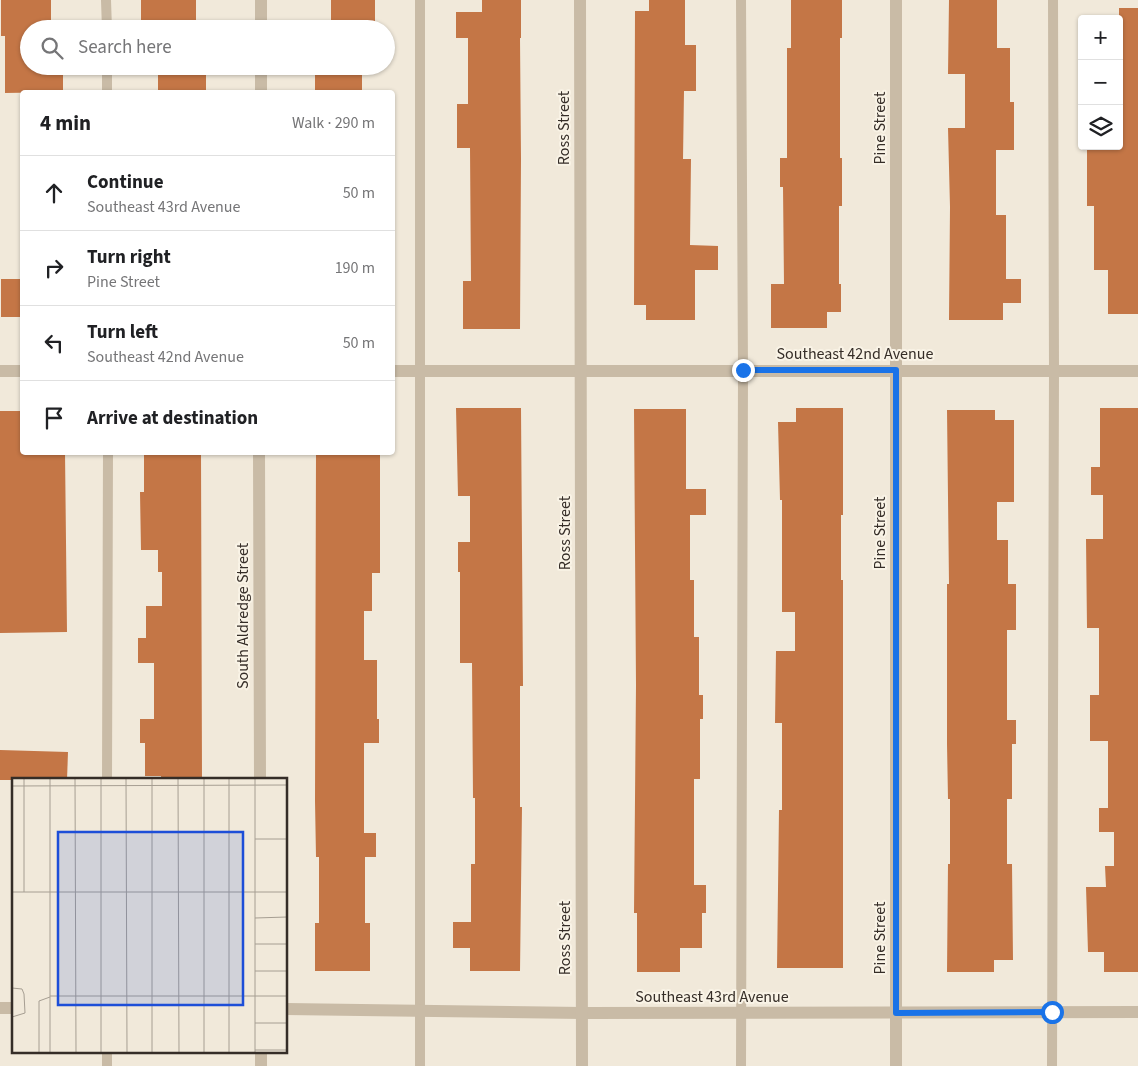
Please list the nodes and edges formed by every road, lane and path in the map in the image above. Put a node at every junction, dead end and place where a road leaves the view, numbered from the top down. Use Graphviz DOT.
graph roads {
  1 [pos="106,0"];
  2 [pos="261,0"];
  3 [pos="420,0"];
  4 [pos="580,0"];
  5 [pos="741,0"];
  6 [pos="896,0"];
  7 [pos="1053,0"];
  8 [pos="106,20"];
  9 [pos="261,20"];
  10 [pos="107,75"];
  11 [pos="261,75"];
  12 [pos="107,90"];
  13 [pos="260,90"];
  14 [pos="743,370"];
  15 [pos="896,370"];
  16 [pos="1054,370"];
  17 [pos="1138,370"];
  18 [pos="0,371"];
  19 [pos="20,371"];
  20 [pos="395,371"];
  21 [pos="420,371"];
  22 [pos="581,371"];
  23 [pos="108,455"];
  24 [pos="259,455"];
  25 [pos="107,778"];
  26 [pos="260,778"];
  27 [pos="288,1009"];
  28 [pos="420,1012"];
  29 [pos="582,1012"];
  30 [pos="1052,1012"];
  31 [pos="1138,1012"];
  32 [pos="741,1013"];
  33 [pos="896,1013"];
  34 [pos="420,1066"];
  35 [pos="582,1066"];
  36 [pos="741,1066"];
  37 [pos="896,1066"];
  38 [pos="1052,1066"];
  1 -- 8 [label="lane"];
  2 -- 9 [label="street"];
  3 -- 21 [label="lane"];
  4 -- 22 [label="street, Ross Street"];
  5 -- 14 [label="lane"];
  6 -- 15 [label="street, Pine Street"];
  7 -- 16 [label="lane"];
  10 -- 12 [label="lane"];
  11 -- 13 [label="street"];
  14 -- 15 [label="street, Southeast 42nd Avenue"];
  14 -- 22 [label="street, Southeast 42nd Avenue"];
  14 -- 32 [label="lane"];
  15 -- 16 [label="street, Southeast 42nd Avenue"];
  15 -- 33 [label="street, Pine Street"];
  16 -- 17 [label="street, Southeast 42nd Avenue"];
  16 -- 30 [label="lane"];
  18 -- 19 [label="street"];
  20 -- 21 [label="street, Southeast 42nd Avenue"];
  21 -- 22 [label="street, Southeast 42nd Avenue"];
  21 -- 28 [label="lane"];
  22 -- 29 [label="street, Ross Street"];
  23 -- 25 [label="lane"];
  24 -- 26 [label="street, South Aldredge Street"];
  27 -- 28 [label="street, Southeast 43rd Avenue"];
  28 -- 29 [label="street, Southeast 43rd Avenue"];
  28 -- 34 [label="lane"];
  29 -- 32 [label="street, Southeast 43rd Avenue"];
  29 -- 35 [label="street, Ross Street"];
  30 -- 31 [label="street, Southeast 43rd Avenue"];
  30 -- 33 [label="street, Southeast 43rd Avenue"];
  30 -- 38 [label="lane"];
  32 -- 33 [label="street, Southeast 43rd Avenue"];
  32 -- 36 [label="lane"];
  33 -- 37 [label="street, Pine Street"];
}
